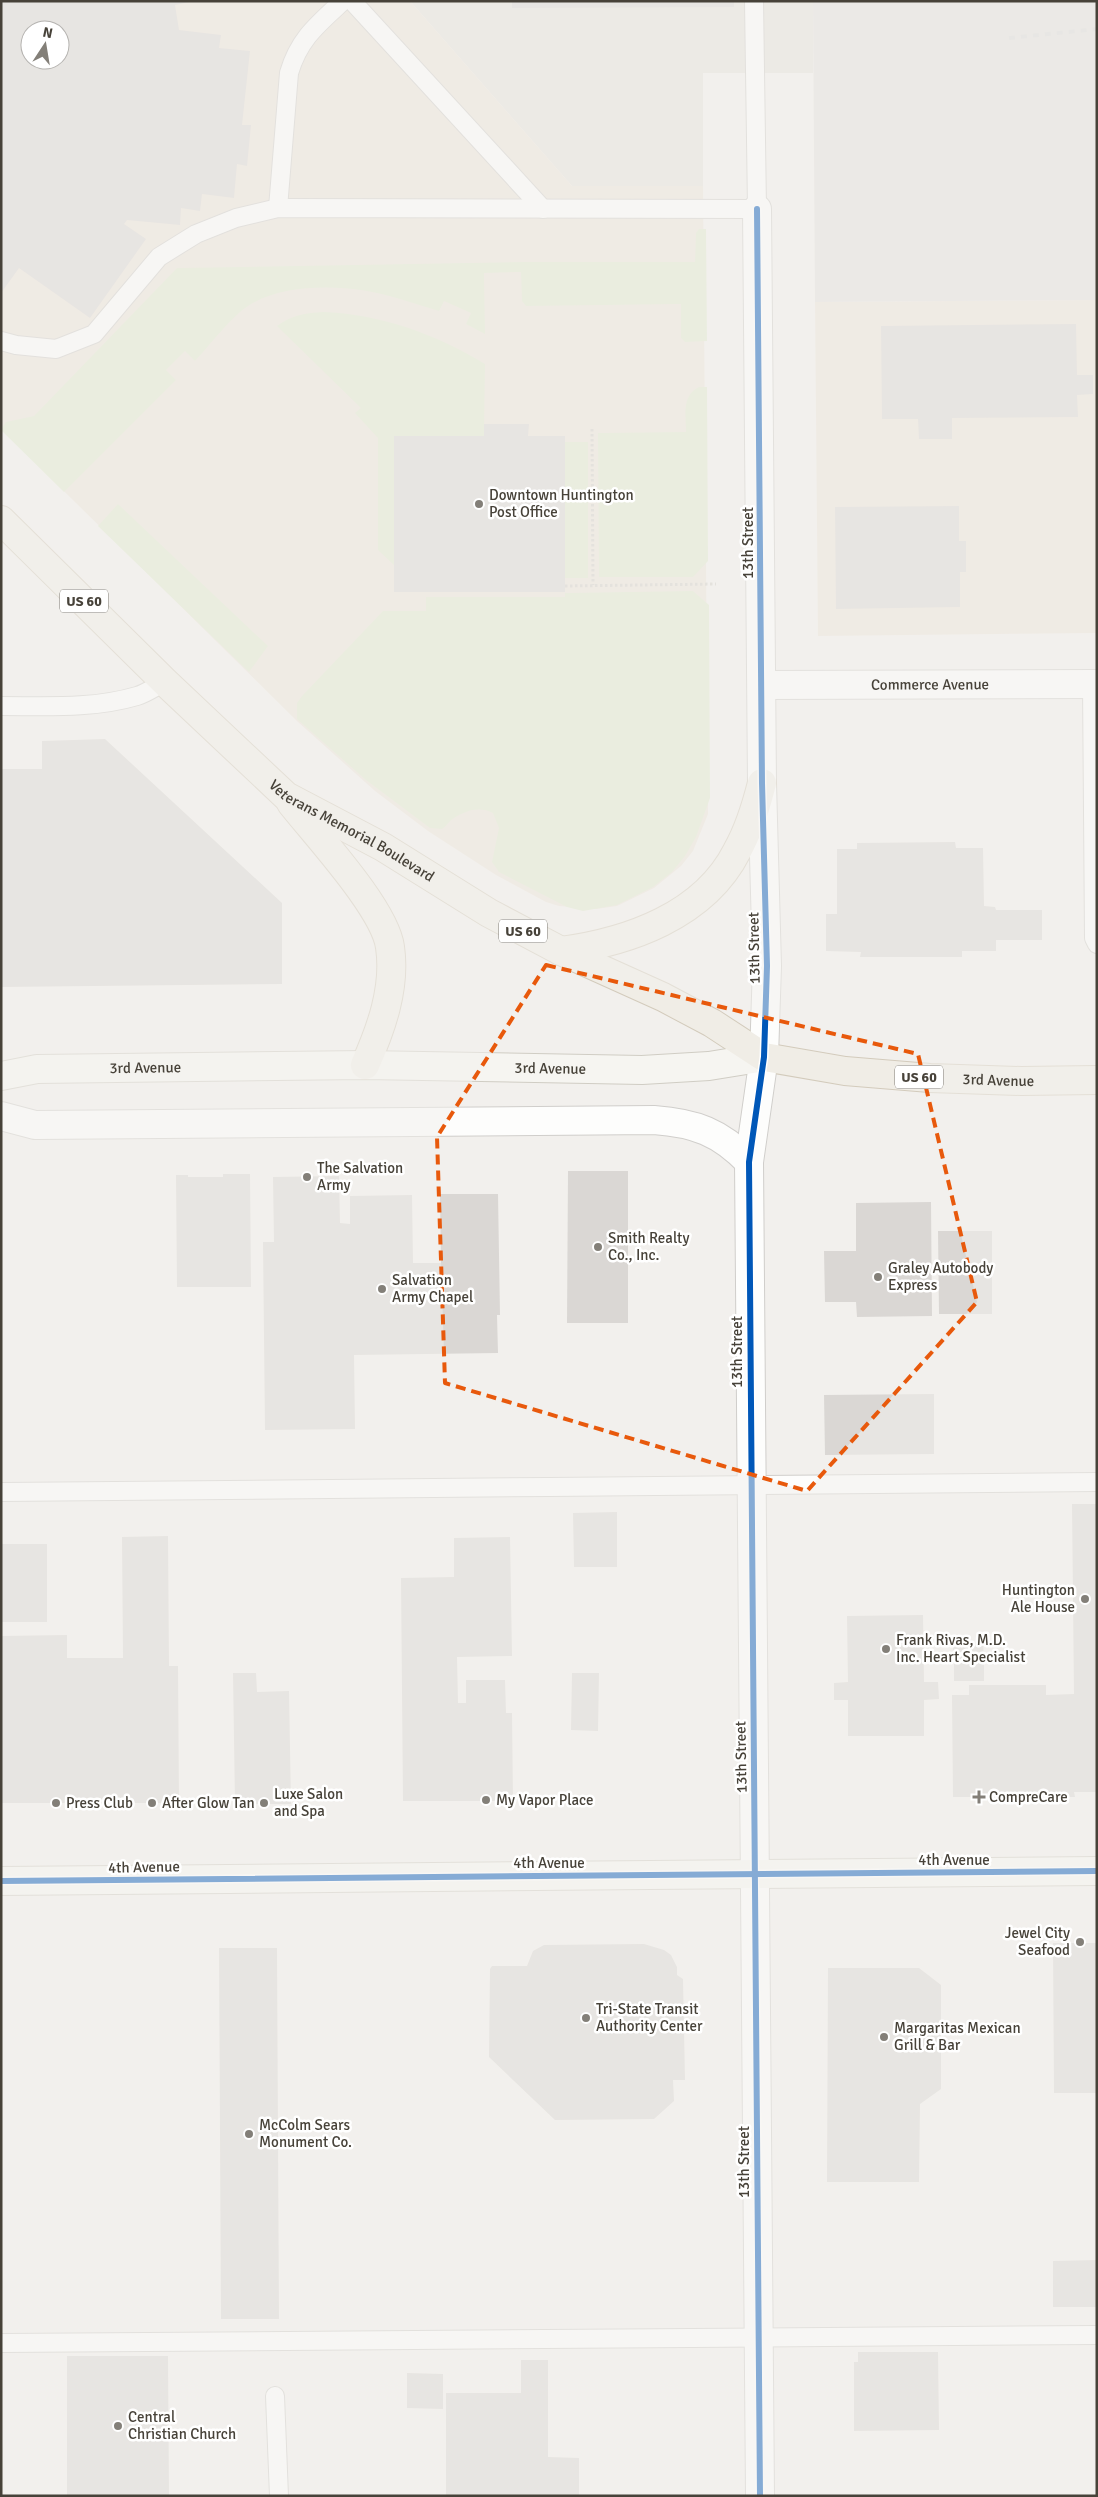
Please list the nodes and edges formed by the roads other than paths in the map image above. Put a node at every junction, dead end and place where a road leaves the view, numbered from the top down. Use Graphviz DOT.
graph roads {
  1 [pos="343,1"];
  2 [pos="352,1"];
  3 [pos="754,1"];
  4 [pos="278,208"];
  5 [pos="543,209"];
  6 [pos="757,209"];
  7 [pos="1,341"];
  8 [pos="1,520"];
  9 [pos="165,682"];
  10 [pos="1094,684"];
  11 [pos="762,685"];
  12 [pos="1,706"];
  13 [pos="762,783"];
  14 [pos="286,796"];
  15 [pos="1096,939"];
  16 [pos="561,951"];
  17 [pos="764,1057"];
  18 [pos="365,1066"];
  19 [pos="1,1076"];
  20 [pos="1097,1080"];
  21 [pos="1,1116"];
  22 [pos="749,1162"];
  23 [pos="1097,1482"];
  24 [pos="751,1484"];
  25 [pos="1,1492"];
  26 [pos="1097,1871"];
  27 [pos="754,1873"];
  28 [pos="1,1881"];
  29 [pos="1097,2335"];
  30 [pos="758,2337"];
  31 [pos="1,2343"];
  32 [pos="276,2396"];
  33 [pos="279,2496"];
  34 [pos="760,2496"];
  1 -- 4 [label="lane"];
  2 -- 5 [label="lane"];
  3 -- 6 [label="lane"];
  4 -- 5 [label="lane"];
  4 -- 7 [label="lane"];
  5 -- 6 [label="lane"];
  6 -- 11 [label="street, 13th Street"];
  8 -- 9 [label="main road, Veterans Memorial Boulevard / US 60"];
  9 -- 12 [label="lane"];
  9 -- 14 [label="main road, Veterans Memorial Boulevard / US 60"];
  10 -- 11 [label="street, Commerce Avenue"];
  10 -- 15 [label="lane"];
  11 -- 13 [label="street, 13th Street"];
  13 -- 16 [label="main road"];
  13 -- 17 [label="street, 13th Street"];
  14 -- 16 [label="main road, Veterans Memorial Boulevard / US 60"];
  14 -- 18 [label="main road"];
  16 -- 17 [label="main road, Veterans Memorial Boulevard / US 60"];
  17 -- 18 [label="street, 3rd Avenue"];
  17 -- 20 [label="main road, 3rd Avenue / US 60"];
  17 -- 22 [label="street, 13th Street"];
  18 -- 19 [label="street, 3rd Avenue"];
  21 -- 22 [label="street"];
  22 -- 24 [label="street, 13th Street"];
  23 -- 24 [label="lane"];
  24 -- 25 [label="lane"];
  24 -- 27 [label="street, 13th Street"];
  26 -- 27 [label="street, 4th Avenue"];
  27 -- 28 [label="street, 4th Avenue"];
  27 -- 30 [label="street, 13th Street"];
  29 -- 30 [label="lane"];
  30 -- 31 [label="lane"];
  30 -- 34 [label="street, 13th Street"];
  32 -- 33 [label="lane"];
}
